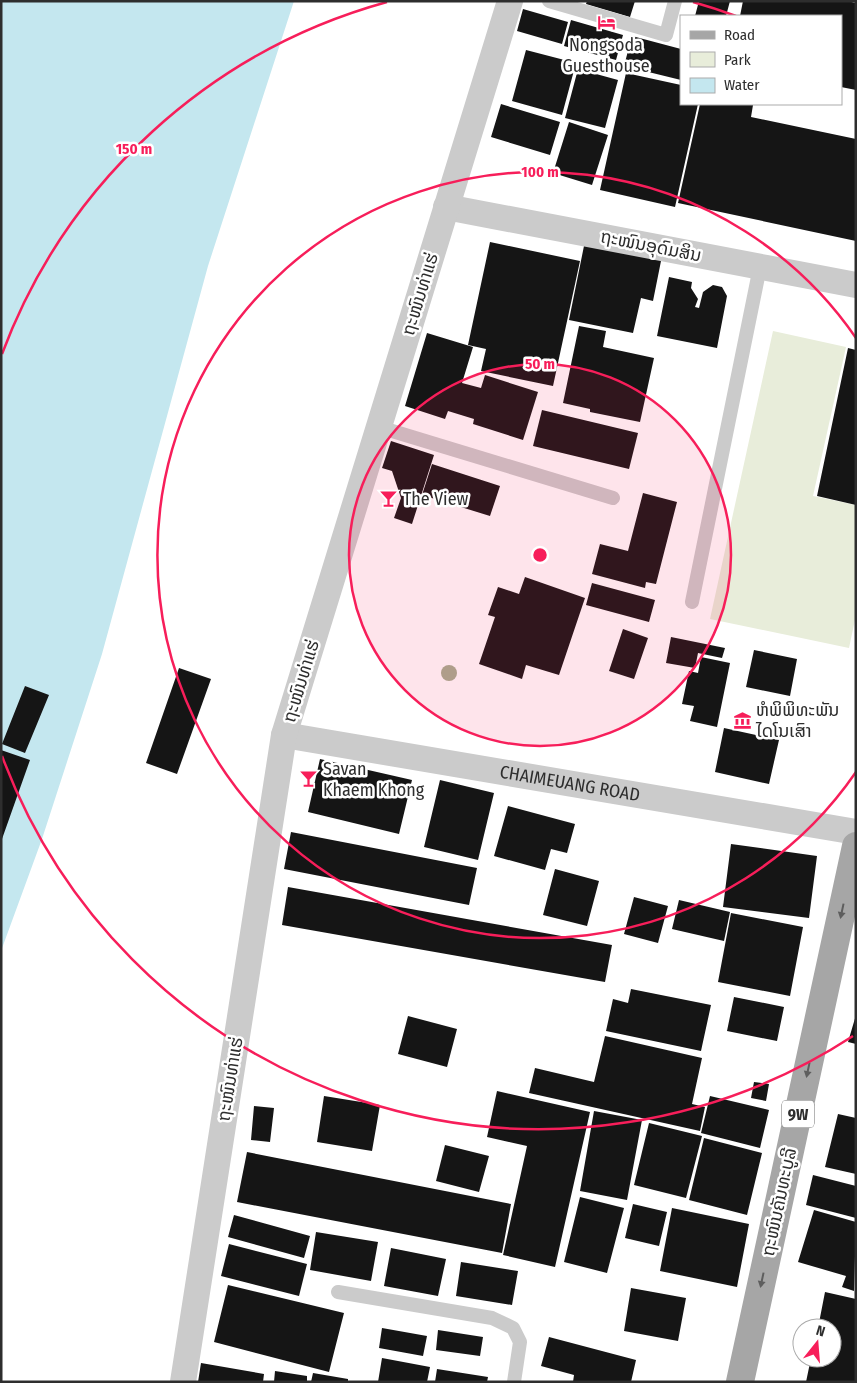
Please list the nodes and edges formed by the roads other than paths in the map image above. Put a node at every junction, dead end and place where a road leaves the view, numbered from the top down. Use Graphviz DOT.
graph roads {
  1 [pos="510,1"];
  2 [pos="549,1"];
  3 [pos="675,1"];
  4 [pos="446,207"];
  5 [pos="760,267"];
  6 [pos="856,285"];
  7 [pos="379,427"];
  8 [pos="613,498"];
  9 [pos="692,602"];
  10 [pos="284,735"];
  11 [pos="856,832"];
  12 [pos="856,846"];
  13 [pos="338,1292"];
  14 [pos="183,1382"];
  15 [pos="514,1382"];
  16 [pos="740,1382"];
  1 -- 4 [label="street, ຖະໜົນທ່າແຮ່"];
  2 -- 3 [label="lane"];
  4 -- 5 [label="street, ຖະໜົນອຸດົມສິນ"];
  4 -- 7 [label="street, ຖະໜົນທ່າແຮ່"];
  5 -- 6 [label="street, ຖະໜົນອຸດົມສິນ"];
  5 -- 9 [label="lane"];
  7 -- 8 [label="lane"];
  7 -- 10 [label="street, ຖະໜົນທ່າແຮ່"];
  10 -- 11 [label="street, CHAIMEUANG ROAD"];
  10 -- 14 [label="street, ຖະໜົນທ່າແຮ່"];
  12 -- 16 [label="main road, ຖະໜົນຄັນທະບູລີ / 9W, one-way"];
  13 -- 15 [label="lane"];
}
